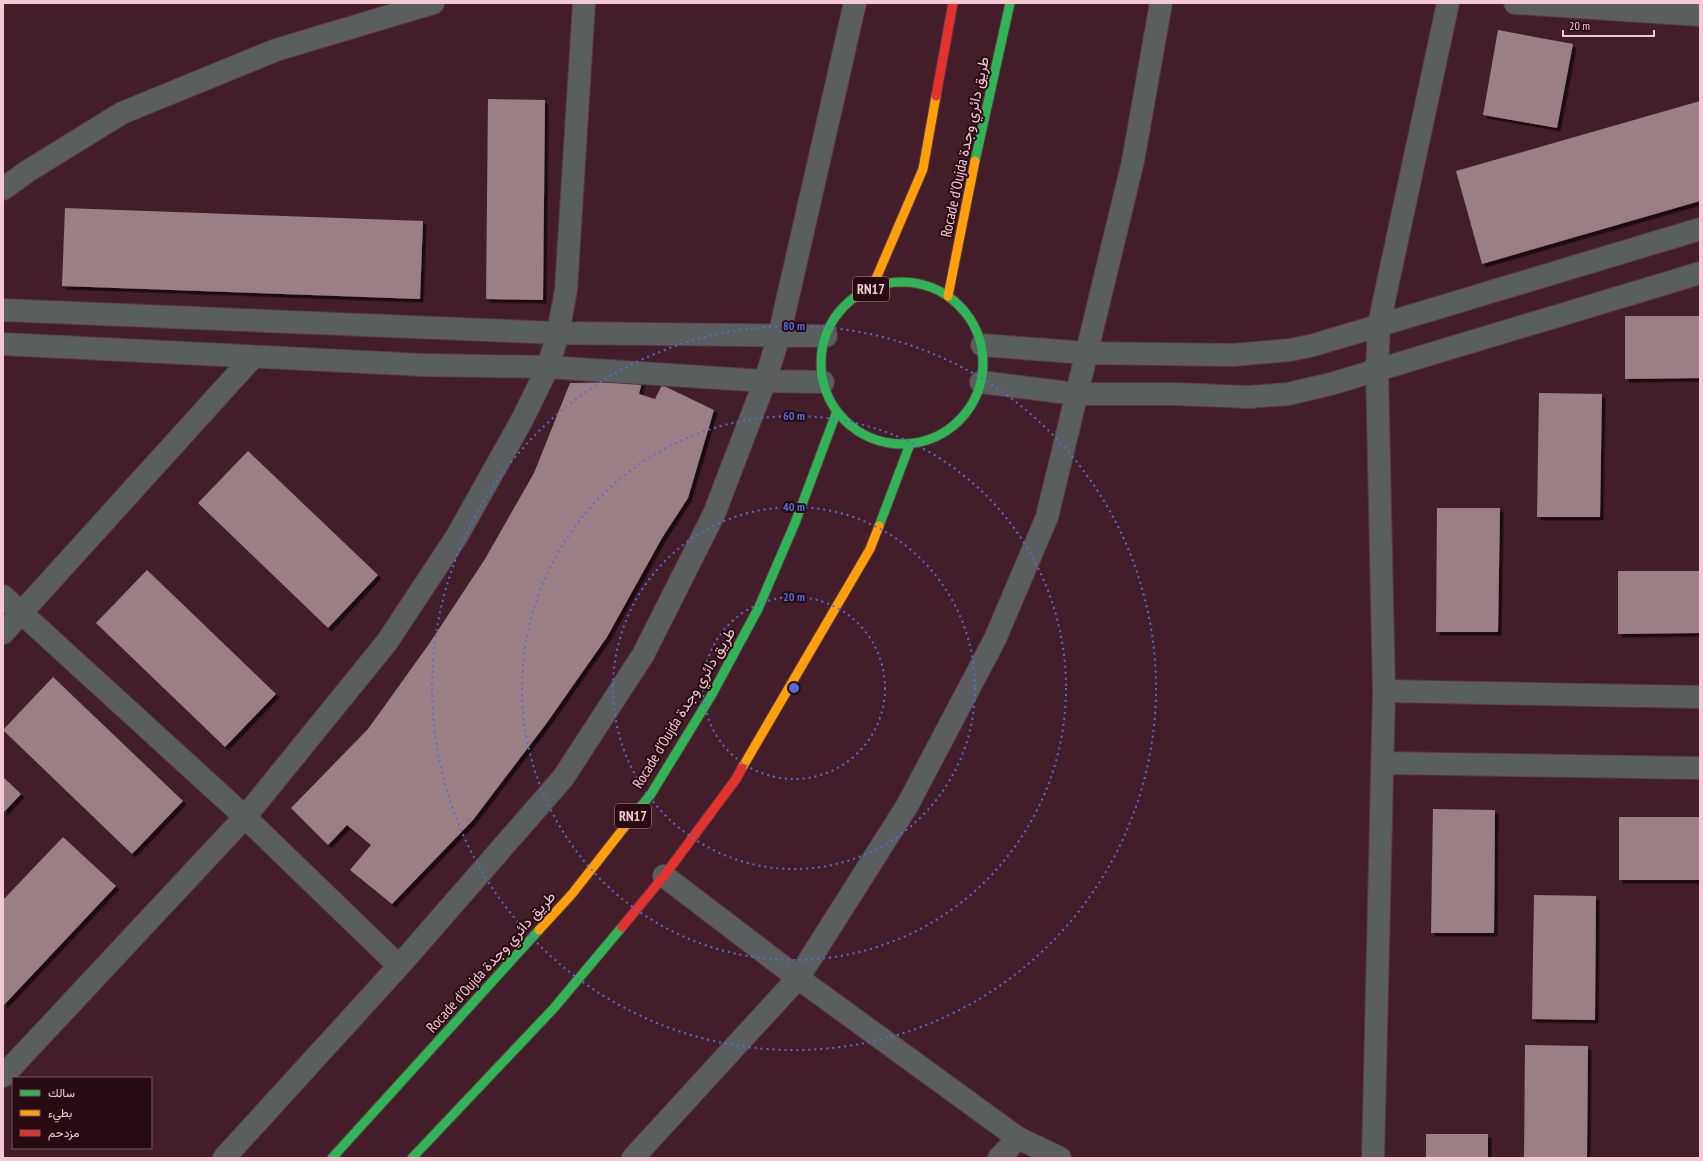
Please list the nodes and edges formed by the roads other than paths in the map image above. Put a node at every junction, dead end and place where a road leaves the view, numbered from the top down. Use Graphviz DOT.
graph roads {
  1 [pos="433,3"];
  2 [pos="584,3"];
  3 [pos="855,3"];
  4 [pos="953,3"];
  5 [pos="1010,3"];
  6 [pos="1161,3"];
  7 [pos="1448,3"];
  8 [pos="1515,3"];
  9 [pos="1700,15"];
  10 [pos="3,189"];
  11 [pos="1700,229"];
  12 [pos="1700,273"];
  13 [pos="872,288"];
  14 [pos="948,296"];
  15 [pos="3,310"];
  16 [pos="1379,324"];
  17 [pos="558,333"];
  18 [pos="779,336"];
  19 [pos="826,336"];
  20 [pos="3,344"];
  21 [pos="982,345"];
  22 [pos="1086,353"];
  23 [pos="253,357"];
  24 [pos="548,368"];
  25 [pos="1377,370"];
  26 [pos="765,381"];
  27 [pos="823,382"];
  28 [pos="981,382"];
  29 [pos="1076,394"];
  30 [pos="837,411"];
  31 [pos="910,444"];
  32 [pos="3,596"];
  33 [pos="22,613"];
  34 [pos="3,633"];
  35 [pos="1384,691"];
  36 [pos="1700,697"];
  37 [pos="1382,763"];
  38 [pos="1700,768"];
  39 [pos="244,817"];
  40 [pos="664,876"];
  41 [pos="399,966"];
  42 [pos="798,978"];
  43 [pos="3,1076"];
  44 [pos="1018,1138"];
  45 [pos="224,1158"];
  46 [pos="332,1158"];
  47 [pos="412,1158"];
  48 [pos="633,1158"];
  49 [pos="999,1158"];
  50 [pos="1060,1158"];
  51 [pos="1373,1158"];
  1 -- 10 [label="street"];
  2 -- 17 [label="street"];
  3 -- 18 [label="street"];
  4 -- 13 [label="highway, RN17"];
  5 -- 14 [label="highway, Rocade d'Oujda طريق دائري وجدة"];
  6 -- 22 [label="street"];
  7 -- 16 [label="street"];
  8 -- 9 [label="street"];
  11 -- 16 [label="street"];
  12 -- 25 [label="street"];
  13 -- 14 [label="highway, RN17"];
  13 -- 19 [label="highway, RN17"];
  14 -- 21 [label="highway, RN17"];
  15 -- 17 [label="street"];
  16 -- 22 [label="street"];
  16 -- 25 [label="street"];
  17 -- 18 [label="street"];
  17 -- 24 [label="street"];
  18 -- 19 [label="street"];
  18 -- 26 [label="street"];
  19 -- 27 [label="highway, RN17"];
  20 -- 23 [label="street"];
  21 -- 22 [label="street"];
  21 -- 28 [label="highway, RN17"];
  22 -- 29 [label="street"];
  23 -- 24 [label="street"];
  23 -- 33 [label="street"];
  24 -- 26 [label="street"];
  24 -- 39 [label="street"];
  25 -- 29 [label="street"];
  25 -- 35 [label="street"];
  26 -- 27 [label="street"];
  26 -- 41 [label="street"];
  27 -- 30 [label="highway, RN17"];
  28 -- 29 [label="street"];
  28 -- 31 [label="highway, RN17"];
  29 -- 42 [label="street"];
  30 -- 31 [label="highway, RN17"];
  30 -- 46 [label="highway, Rocade d'Oujda طريق دائري وجدة / RN17"];
  31 -- 40 [label="highway"];
  32 -- 33 [label="street"];
  33 -- 34 [label="street"];
  33 -- 39 [label="street"];
  35 -- 36 [label="street"];
  35 -- 37 [label="street"];
  37 -- 38 [label="street"];
  37 -- 51 [label="street"];
  39 -- 41 [label="street"];
  39 -- 43 [label="street"];
  40 -- 42 [label="street"];
  40 -- 47 [label="highway"];
  41 -- 45 [label="street"];
  42 -- 44 [label="street"];
  42 -- 48 [label="street"];
  44 -- 49 [label="street"];
  44 -- 50 [label="street"];
}
